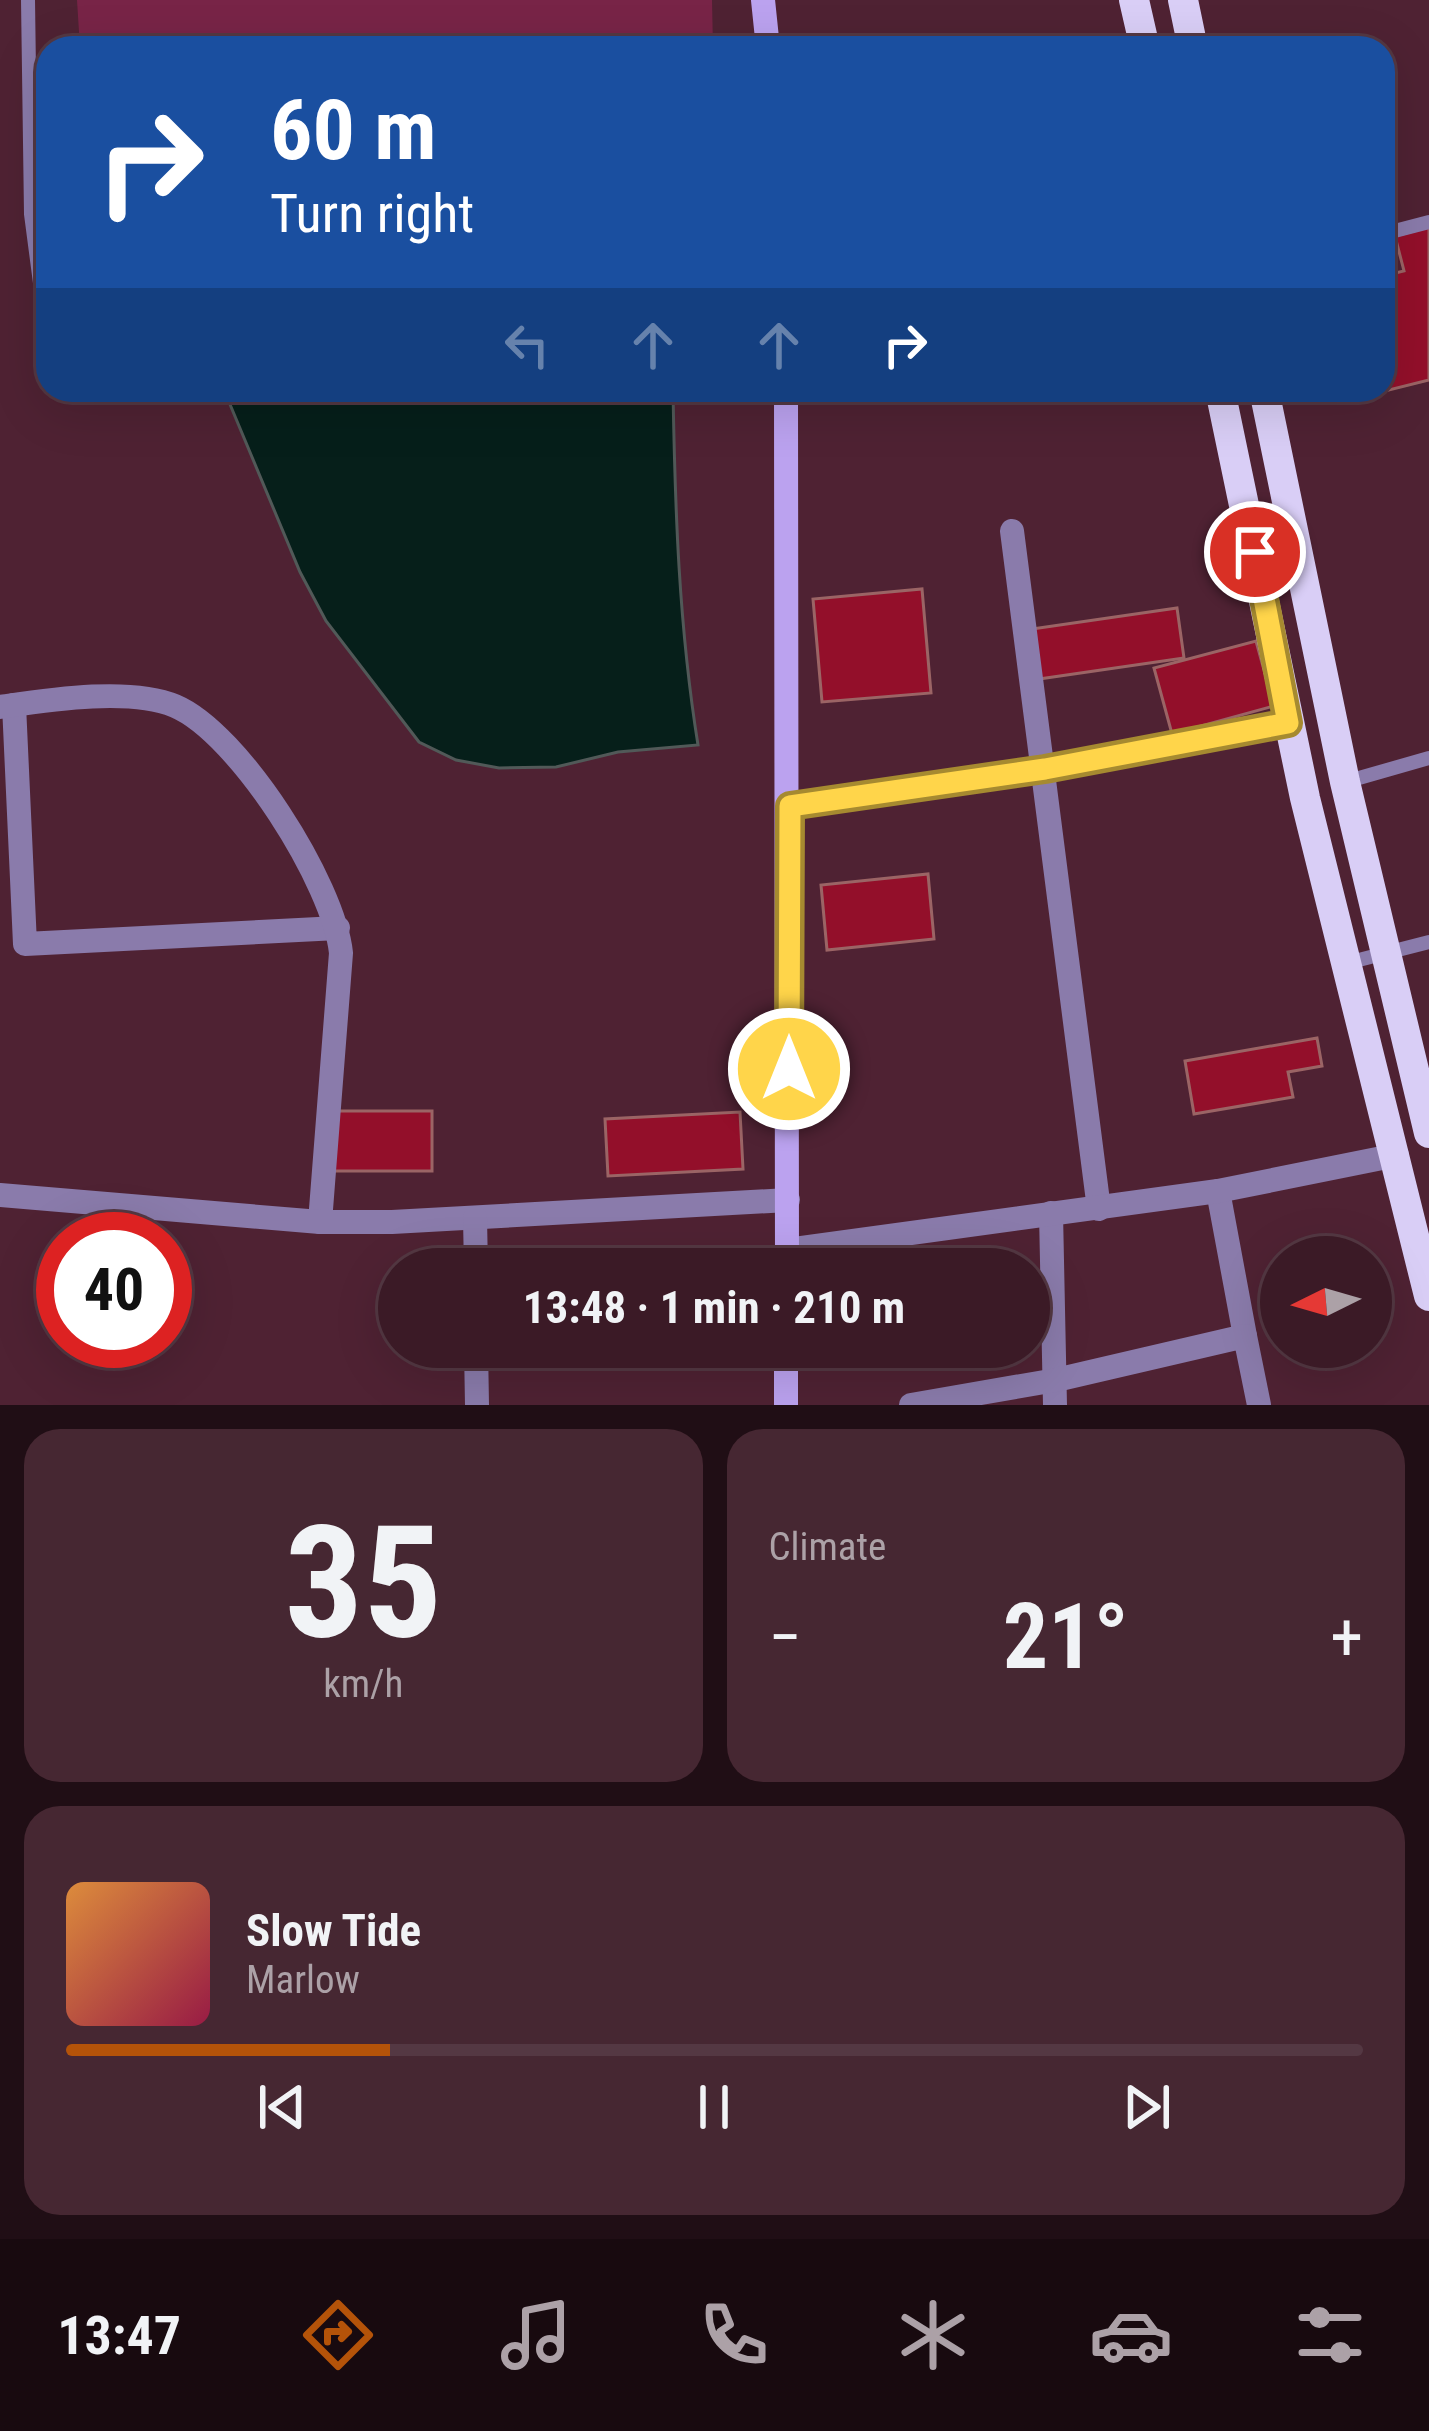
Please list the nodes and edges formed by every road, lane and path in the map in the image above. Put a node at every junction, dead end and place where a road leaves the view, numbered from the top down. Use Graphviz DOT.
graph roads {
  1 [pos="28,0"];
  2 [pos="763,0"];
  3 [pos="1134,0"];
  4 [pos="1183,0"];
  5 [pos="767,36"];
  6 [pos="1142,36"];
  7 [pos="1190,36"];
  8 [pos="1429,221"];
  9 [pos="1395,231"];
  10 [pos="36,252"];
  11 [pos="786,402"];
  12 [pos="1222,402"];
  13 [pos="1266,402"];
  14 [pos="1012,531"];
  15 [pos="7,706"];
  16 [pos="1288,723"];
  17 [pos="1429,758"];
  18 [pos="1045,769"];
  19 [pos="1345,782"];
  20 [pos="790,806"];
  21 [pos="338,928"];
  22 [pos="1429,942"];
  23 [pos="1386,953"];
  24 [pos="1346,963"];
  25 [pos="1429,1133"];
  26 [pos="1396,1155"];
  27 [pos="1218,1190"];
  28 [pos="0,1195"];
  29 [pos="788,1200"];
  30 [pos="1099,1209"];
  31 [pos="1052,1214"];
  32 [pos="476,1218"];
  33 [pos="320,1222"];
  34 [pos="476,1248"];
  35 [pos="787,1248"];
  36 [pos="856,1248"];
  37 [pos="1429,1296"];
  38 [pos="1246,1336"];
  39 [pos="476,1368"];
  40 [pos="786,1368"];
  41 [pos="1056,1392"];
  42 [pos="477,1405"];
  43 [pos="786,1405"];
  44 [pos="911,1405"];
  45 [pos="1258,1405"];
  1 -- 10 [label="lane"];
  2 -- 5 [label="street"];
  3 -- 6 [label="main road"];
  4 -- 7 [label="main road"];
  8 -- 9 [label="lane"];
  11 -- 20 [label="street"];
  12 -- 16 [label="main road"];
  13 -- 19 [label="main road"];
  14 -- 18 [label="street"];
  15 -- 21 [label="street"];
  15 -- 21 [label="street"];
  16 -- 18 [label="street"];
  16 -- 24 [label="main road"];
  17 -- 19 [label="lane"];
  18 -- 20 [label="street"];
  18 -- 30 [label="street"];
  19 -- 23 [label="main road"];
  20 -- 29 [label="street"];
  21 -- 33 [label="street"];
  22 -- 23 [label="lane"];
  23 -- 24 [label="lane"];
  23 -- 25 [label="main road"];
  24 -- 26 [label="main road"];
  26 -- 27 [label="street"];
  26 -- 37 [label="main road"];
  27 -- 30 [label="street"];
  27 -- 38 [label="street"];
  28 -- 33 [label="street"];
  29 -- 32 [label="street"];
  29 -- 35 [label="street"];
  30 -- 31 [label="street"];
  31 -- 36 [label="street"];
  31 -- 41 [label="street"];
  32 -- 33 [label="street"];
  32 -- 34 [label="street"];
  38 -- 41 [label="street"];
  38 -- 45 [label="street"];
  39 -- 42 [label="street"];
  40 -- 43 [label="street"];
  41 -- 44 [label="street"];
}
